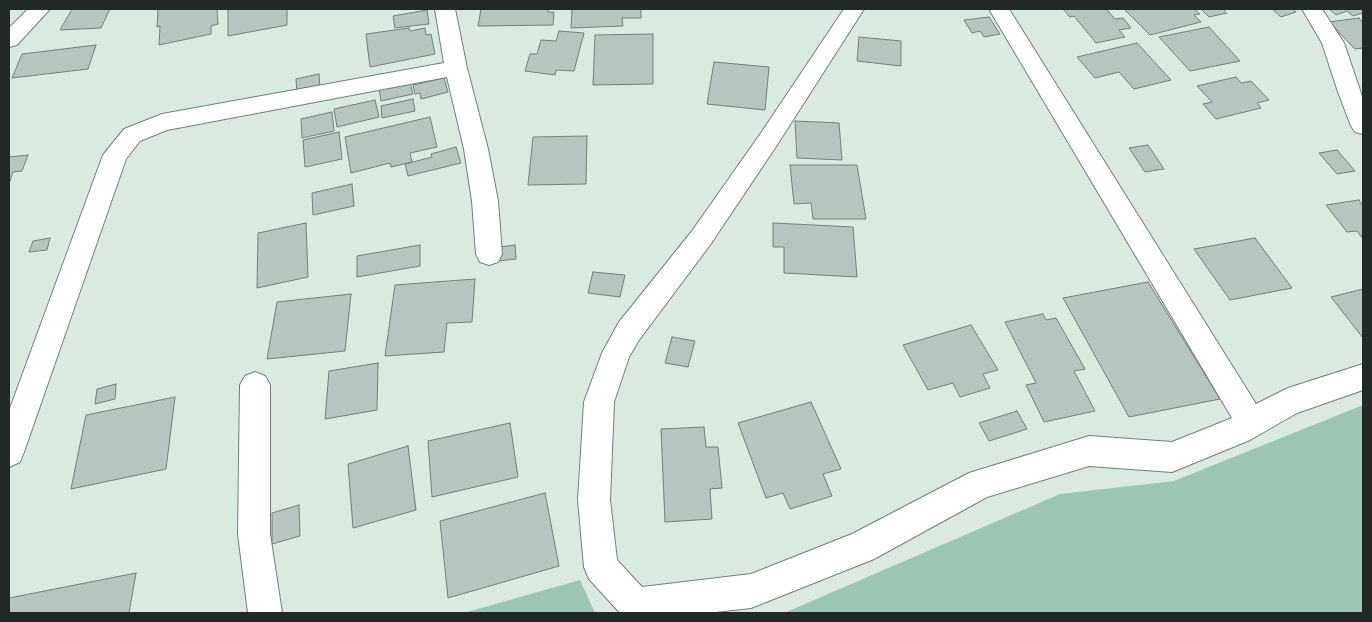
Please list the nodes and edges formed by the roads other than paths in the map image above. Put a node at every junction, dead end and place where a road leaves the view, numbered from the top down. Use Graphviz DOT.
graph roads {
  1 [pos="40,9"];
  2 [pos="445,9"];
  3 [pos="854,9"];
  4 [pos="999,9"];
  5 [pos="1312,9"];
  6 [pos="9,40"];
  7 [pos="456,68"];
  8 [pos="1352,68"];
  9 [pos="1363,126"];
  10 [pos="489,254"];
  11 [pos="1363,377"];
  12 [pos="254,385"];
  13 [pos="1251,423"];
  14 [pos="9,452"];
  15 [pos="632,609"];
  16 [pos="265,613"];
  1 -- 6 [label="street"];
  2 -- 7 [label="street"];
  3 -- 15 [label="street"];
  4 -- 13 [label="street"];
  5 -- 8 [label="street"];
  7 -- 10 [label="street"];
  7 -- 14 [label="street"];
  8 -- 9 [label="street"];
  11 -- 13 [label="street"];
  12 -- 16 [label="street"];
  13 -- 15 [label="street"];
}
